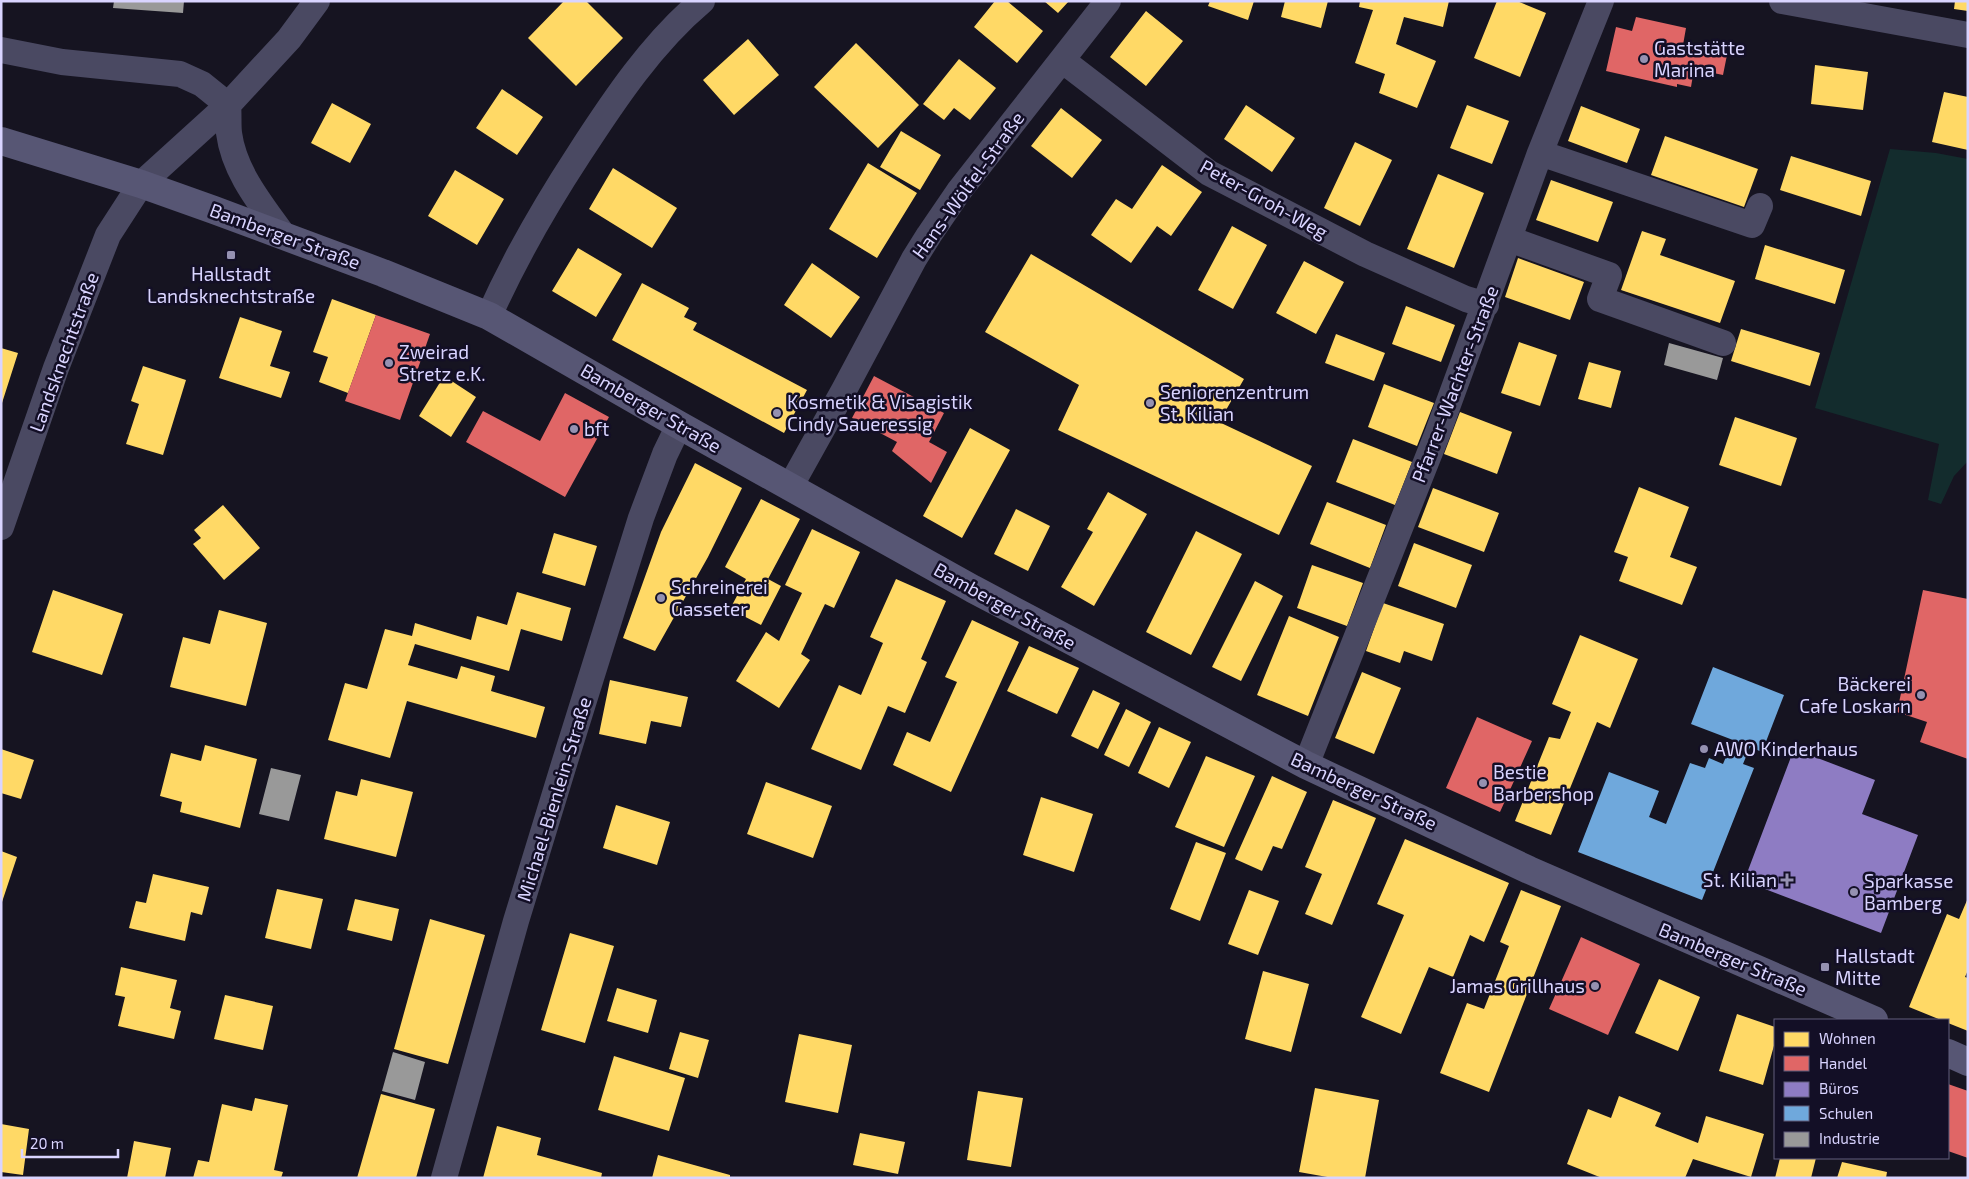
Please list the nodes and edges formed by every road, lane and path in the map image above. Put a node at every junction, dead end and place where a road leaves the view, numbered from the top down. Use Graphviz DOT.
graph roads {
  1 [pos="317,1"];
  2 [pos="702,1"];
  3 [pos="1108,1"];
  4 [pos="1601,1"];
  5 [pos="1782,1"];
  6 [pos="1968,35"];
  7 [pos="1,50"];
  8 [pos="1062,60"];
  9 [pos="228,105"];
  10 [pos="1,141"];
  11 [pos="1540,153"];
  12 [pos="141,184"];
  13 [pos="1760,206"];
  14 [pos="283,235"];
  15 [pos="1509,239"];
  16 [pos="1486,305"];
  17 [pos="489,316"];
  18 [pos="1723,343"];
  19 [pos="679,425"];
  20 [pos="790,487"];
  21 [pos="1,527"];
  22 [pos="1306,765"];
  23 [pos="1872,1019"];
  24 [pos="1949,1053"];
  25 [pos="1968,1062"];
  26 [pos="444,1178"];
  1 -- 9 [label="street, Landsknechtstraße"];
  2 -- 17 [label="street"];
  3 -- 8 [label="street, Hans-Wölfel-Straße"];
  4 -- 11 [label="street, Pfarrer-Wachter-Straße"];
  5 -- 6 [label="street"];
  7 -- 9 [label="street"];
  8 -- 16 [label="street, Peter-Groh-Weg"];
  8 -- 20 [label="street, Hans-Wölfel-Straße"];
  9 -- 12 [label="street, Landsknechtstraße"];
  9 -- 14 [label="street"];
  10 -- 12 [label="main road, Bamberger Straße"];
  11 -- 13 [label="street"];
  11 -- 15 [label="street, Pfarrer-Wachter-Straße"];
  12 -- 14 [label="main road, Bamberger Straße"];
  12 -- 21 [label="street, Landsknechtstraße"];
  14 -- 17 [label="main road, Bamberger Straße"];
  15 -- 16 [label="street, Pfarrer-Wachter-Straße"];
  15 -- 18 [label="street"];
  16 -- 22 [label="street, Pfarrer-Wachter-Straße"];
  17 -- 19 [label="main road, Bamberger Straße"];
  19 -- 20 [label="main road, Bamberger Straße"];
  19 -- 26 [label="street, Michael-Bienlein-Straße"];
  20 -- 22 [label="main road, Bamberger Straße"];
  22 -- 23 [label="main road, Bamberger Straße"];
  24 -- 25 [label="main road"];
}
